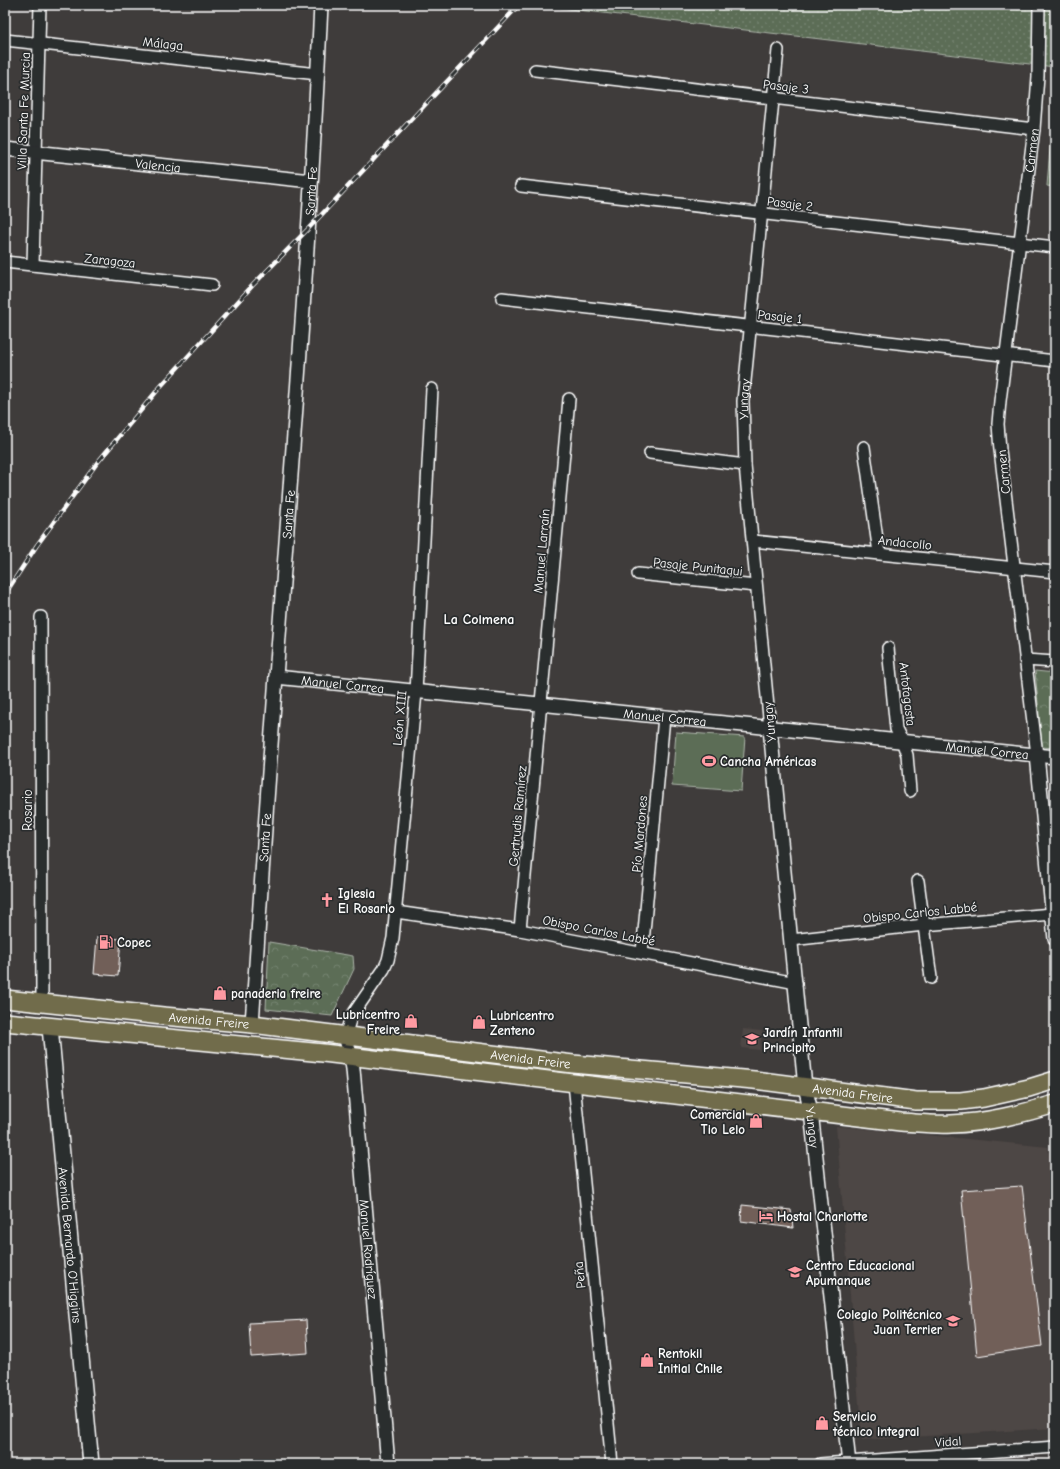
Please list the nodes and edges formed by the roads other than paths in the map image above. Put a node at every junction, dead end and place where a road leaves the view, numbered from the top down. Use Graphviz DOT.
graph roads {
  1 [pos="40,5"];
  2 [pos="321,5"];
  3 [pos="1039,5"];
  4 [pos="5,40"];
  5 [pos="39,44"];
  6 [pos="778,50"];
  7 [pos="535,70"];
  8 [pos="318,74"];
  9 [pos="774,98"];
  10 [pos="1034,129"];
  11 [pos="5,149"];
  12 [pos="36,152"];
  13 [pos="311,181"];
  14 [pos="521,186"];
  15 [pos="761,213"];
  16 [pos="1019,243"];
  17 [pos="1055,247"];
  18 [pos="5,262"];
  19 [pos="33,265"];
  20 [pos="212,285"];
  21 [pos="502,298"];
  22 [pos="749,327"];
  23 [pos="1005,355"];
  24 [pos="1055,361"];
  25 [pos="432,389"];
  26 [pos="569,399"];
  27 [pos="864,447"];
  28 [pos="650,453"];
  29 [pos="745,465"];
  30 [pos="753,541"];
  31 [pos="879,553"];
  32 [pos="1014,568"];
  33 [pos="1055,572"];
  34 [pos="638,574"];
  35 [pos="756,586"];
  36 [pos="41,617"];
  37 [pos="888,648"];
  38 [pos="1025,660"];
  39 [pos="1055,662"];
  40 [pos="276,677"];
  41 [pos="416,692"];
  42 [pos="541,704"];
  43 [pos="664,717"];
  44 [pos="770,728"];
  45 [pos="902,741"];
  46 [pos="1037,755"];
  47 [pos="1055,757"];
  48 [pos="910,791"];
  49 [pos="918,881"];
  50 [pos="396,912"];
  51 [pos="1052,914"];
  52 [pos="924,925"];
  53 [pos="520,930"];
  54 [pos="1055,938"];
  55 [pos="791,940"];
  56 [pos="642,953"];
  57 [pos="931,978"];
  58 [pos="796,983"];
  59 [pos="5,999"];
  60 [pos="42,1003"];
  61 [pos="81,1006"];
  62 [pos="5,1022"];
  63 [pos="252,1024"];
  64 [pos="50,1027"];
  65 [pos="345,1036"];
  66 [pos="221,1043"];
  67 [pos="351,1057"];
  68 [pos="1055,1080"];
  69 [pos="574,1083"];
  70 [pos="805,1087"];
  71 [pos="1055,1104"];
  72 [pos="811,1111"];
  73 [pos="1055,1447"];
  74 [pos="849,1463"];
  75 [pos="91,1464"];
  76 [pos="388,1464"];
  77 [pos="612,1464"];
  78 [pos="820,1464"];
  1 -- 5 [label="street, Villa Santa Fe Murcia"];
  2 -- 8 [label="street, Santa Fe"];
  3 -- 10 [label="street, Carmen"];
  4 -- 5 [label="street, Málaga"];
  5 -- 8 [label="street, Málaga"];
  5 -- 12 [label="street, Villa Santa Fe Murcia"];
  6 -- 9 [label="street, Yungay"];
  7 -- 9 [label="street, Pasaje 3"];
  8 -- 13 [label="street, Santa Fe"];
  9 -- 10 [label="street, Pasaje 3"];
  9 -- 15 [label="street, Yungay"];
  10 -- 16 [label="street, Carmen"];
  11 -- 12 [label="street, Valencia"];
  12 -- 13 [label="street, Valencia"];
  12 -- 19 [label="street, Villa Santa Fe Murcia"];
  13 -- 40 [label="street, Santa Fe"];
  14 -- 15 [label="street, Pasaje 2"];
  15 -- 16 [label="street, Pasaje 2"];
  15 -- 22 [label="street, Yungay"];
  16 -- 17 [label="street, Pasaje 2"];
  16 -- 23 [label="street, Carmen"];
  18 -- 19 [label="street, Zaragoza"];
  19 -- 20 [label="street, Zaragoza"];
  21 -- 22 [label="street, Pasaje 1"];
  22 -- 23 [label="street, Pasaje 1"];
  22 -- 29 [label="street, Yungay"];
  23 -- 24 [label="street, Pasaje 1"];
  23 -- 32 [label="street, Carmen"];
  25 -- 41 [label="street, León XIII"];
  26 -- 42 [label="street, Manuel Larraín"];
  27 -- 31 [label="street"];
  28 -- 29 [label="street"];
  29 -- 30 [label="street, Yungay"];
  30 -- 31 [label="street, Andacollo"];
  30 -- 35 [label="street, Yungay"];
  31 -- 32 [label="street, Andacollo"];
  32 -- 33 [label="street, Andacollo"];
  32 -- 38 [label="street, Carmen"];
  34 -- 35 [label="street, Pasaje Punitaqui"];
  35 -- 44 [label="street, Yungay"];
  36 -- 60 [label="street, Rosario"];
  37 -- 45 [label="street, Antofagasta"];
  38 -- 39 [label="street"];
  38 -- 46 [label="street, Carmen"];
  40 -- 41 [label="street, Manuel Correa"];
  40 -- 63 [label="street, Santa Fe"];
  41 -- 42 [label="street, Manuel Correa"];
  41 -- 50 [label="street, León XIII"];
  42 -- 43 [label="street, Manuel Correa"];
  42 -- 53 [label="street, Gertrudis Ramírez"];
  43 -- 44 [label="street, Manuel Correa"];
  43 -- 56 [label="street, Pío Mardones"];
  44 -- 45 [label="street, Manuel Correa"];
  44 -- 55 [label="street, Yungay"];
  45 -- 46 [label="street, Manuel Correa"];
  45 -- 48 [label="street, Antofagasta"];
  46 -- 47 [label="street, Manuel Correa"];
  46 -- 51 [label="street, Carmen"];
  49 -- 52 [label="street"];
  50 -- 53 [label="street, Obispo Carlos Labbé"];
  50 -- 65 [label="street, León XIII"];
  51 -- 52 [label="street, Obispo Carlos Labbé"];
  51 -- 54 [label="street, Carmen"];
  52 -- 55 [label="street, Obispo Carlos Labbé"];
  52 -- 57 [label="street"];
  53 -- 56 [label="street, Obispo Carlos Labbé"];
  55 -- 58 [label="street, Yungay"];
  56 -- 58 [label="street, Obispo Carlos Labbé"];
  58 -- 70 [label="street, Yungay"];
  59 -- 60 [label="main road, Avenida Freire"];
  60 -- 61 [label="main road, Avenida Freire"];
  61 -- 63 [label="main road, Avenida Freire"];
  61 -- 64 [label="main road"];
  62 -- 64 [label="main road, Avenida Freire"];
  63 -- 65 [label="main road, Avenida Freire"];
  63 -- 66 [label="main road"];
  64 -- 66 [label="main road, Avenida Freire"];
  64 -- 75 [label="main road, Avenida Bernardo O'Higgins"];
  65 -- 67 [label="street, Manuel Rodríguez"];
  65 -- 70 [label="main road, Avenida Freire"];
  66 -- 67 [label="main road, Avenida Freire"];
  67 -- 69 [label="main road, Avenida Freire"];
  67 -- 76 [label="street, Manuel Rodríguez"];
  68 -- 70 [label="main road, Avenida Freire"];
  69 -- 72 [label="main road, Avenida Freire"];
  69 -- 77 [label="street, Peña"];
  70 -- 72 [label="street, Yungay"];
  71 -- 72 [label="main road, Avenida Freire"];
  72 -- 74 [label="street, Yungay"];
  73 -- 74 [label="street, Vidal"];
  74 -- 78 [label="street, Vidal"];
}
